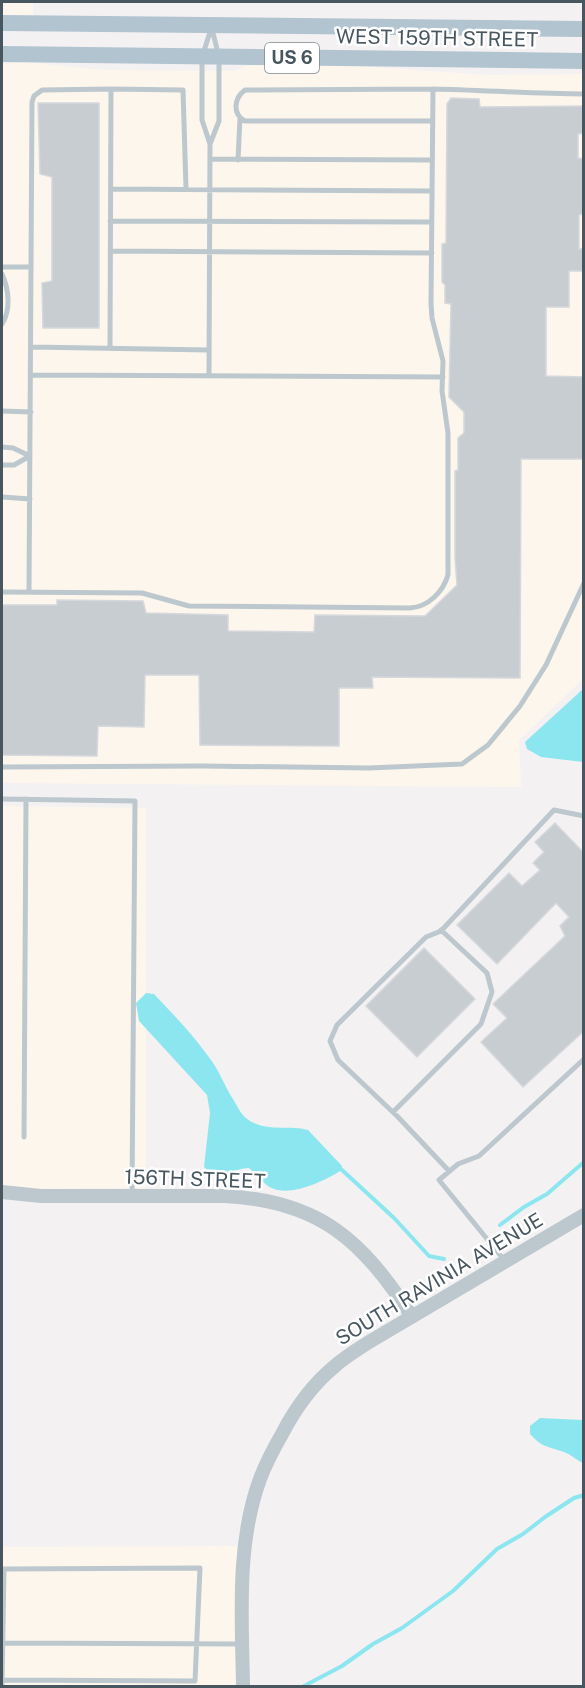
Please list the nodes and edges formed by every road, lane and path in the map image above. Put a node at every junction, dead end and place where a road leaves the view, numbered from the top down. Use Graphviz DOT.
graph roads {
  1 [pos="2,23"];
  2 [pos="212,26"];
  3 [pos="584,28"];
  4 [pos="2,54"];
  5 [pos="211,57"];
  6 [pos="584,61"];
  7 [pos="433,89"];
  8 [pos="111,90"];
  9 [pos="584,94"];
  10 [pos="240,118"];
  11 [pos="432,121"];
  12 [pos="210,144"];
  13 [pos="210,159"];
  14 [pos="238,160"];
  15 [pos="432,160"];
  16 [pos="186,188"];
  17 [pos="210,188"];
  18 [pos="111,189"];
  19 [pos="432,191"];
  20 [pos="110,221"];
  21 [pos="210,221"];
  22 [pos="432,222"];
  23 [pos="210,250"];
  24 [pos="110,251"];
  25 [pos="432,253"];
  26 [pos="2,267"];
  27 [pos="32,267"];
  28 [pos="2,274"];
  29 [pos="2,324"];
  30 [pos="31,347"];
  31 [pos="110,348"];
  32 [pos="209,350"];
  33 [pos="31,375"];
  34 [pos="208,376"];
  35 [pos="443,377"];
  36 [pos="2,411"];
  37 [pos="31,412"];
  38 [pos="2,447"];
  39 [pos="30,456"];
  40 [pos="2,465"];
  41 [pos="2,497"];
  42 [pos="30,499"];
  43 [pos="584,583"];
  44 [pos="2,592"];
  45 [pos="29,592"];
  46 [pos="2,767"];
  47 [pos="2,799"];
  48 [pos="26,799"];
  49 [pos="584,816"];
  50 [pos="441,930"];
  51 [pos="584,1059"];
  52 [pos="393,1112"];
  53 [pos="24,1137"];
  54 [pos="450,1171"];
  55 [pos="2,1192"];
  56 [pos="132,1196"];
  57 [pos="584,1215"];
  58 [pos="506,1261"];
  59 [pos="412,1317"];
  60 [pos="3,1569"];
  61 [pos="2,1643"];
  62 [pos="196,1644"];
  63 [pos="242,1644"];
  64 [pos="2,1682"];
  65 [pos="243,1686"];
  1 -- 2 [label="main road, WEST 159TH STREET / US 6"];
  2 -- 3 [label="main road, WEST 159TH STREET / US 6"];
  2 -- 5 [label="lane"];
  2 -- 5 [label="lane"];
  4 -- 5 [label="main road, WEST 159TH STREET / US 6"];
  5 -- 6 [label="main road, WEST 159TH STREET / US 6"];
  5 -- 12 [label="lane"];
  5 -- 12 [label="lane"];
  7 -- 9 [label="lane"];
  7 -- 10 [label="lane"];
  7 -- 11 [label="lane"];
  8 -- 16 [label="lane"];
  8 -- 18 [label="lane"];
  8 -- 27 [label="lane"];
  10 -- 11 [label="lane"];
  10 -- 14 [label="lane"];
  11 -- 15 [label="lane"];
  12 -- 13 [label="lane"];
  13 -- 14 [label="lane"];
  13 -- 17 [label="lane"];
  14 -- 15 [label="lane"];
  15 -- 19 [label="lane"];
  16 -- 17 [label="lane"];
  16 -- 18 [label="lane"];
  17 -- 19 [label="lane"];
  17 -- 21 [label="lane"];
  18 -- 20 [label="lane"];
  19 -- 22 [label="lane"];
  20 -- 21 [label="lane"];
  20 -- 24 [label="lane"];
  21 -- 22 [label="lane"];
  21 -- 23 [label="lane"];
  22 -- 25 [label="lane"];
  23 -- 24 [label="lane"];
  23 -- 25 [label="lane"];
  23 -- 32 [label="lane"];
  24 -- 31 [label="lane"];
  25 -- 35 [label="lane"];
  26 -- 27 [label="lane"];
  27 -- 30 [label="lane"];
  28 -- 29 [label="lane"];
  30 -- 31 [label="lane"];
  30 -- 33 [label="lane"];
  31 -- 32 [label="lane"];
  32 -- 34 [label="lane"];
  33 -- 34 [label="lane"];
  33 -- 37 [label="lane"];
  34 -- 35 [label="lane"];
  35 -- 45 [label="lane"];
  36 -- 37 [label="lane"];
  37 -- 39 [label="lane"];
  38 -- 39 [label="lane"];
  39 -- 40 [label="lane"];
  39 -- 42 [label="lane"];
  41 -- 42 [label="lane"];
  42 -- 45 [label="lane"];
  43 -- 46 [label="lane"];
  44 -- 45 [label="lane"];
  47 -- 48 [label="lane"];
  48 -- 53 [label="lane"];
  48 -- 56 [label="lane"];
  49 -- 50 [label="lane"];
  50 -- 52 [label="lane"];
  50 -- 52 [label="lane"];
  51 -- 54 [label="lane"];
  52 -- 54 [label="lane"];
  54 -- 58 [label="lane"];
  55 -- 56 [label="street, 156TH STREET"];
  56 -- 59 [label="street, 156TH STREET"];
  57 -- 58 [label="street, SOUTH RAVINIA AVENUE"];
  58 -- 59 [label="street, SOUTH RAVINIA AVENUE"];
  59 -- 63 [label="street, SOUTH RAVINIA AVENUE"];
  60 -- 61 [label="lane"];
  60 -- 62 [label="lane"];
  61 -- 62 [label="lane"];
  61 -- 64 [label="lane"];
  62 -- 63 [label="lane"];
  62 -- 64 [label="lane"];
  63 -- 65 [label="street, SOUTH RAVINIA AVENUE"];
}
